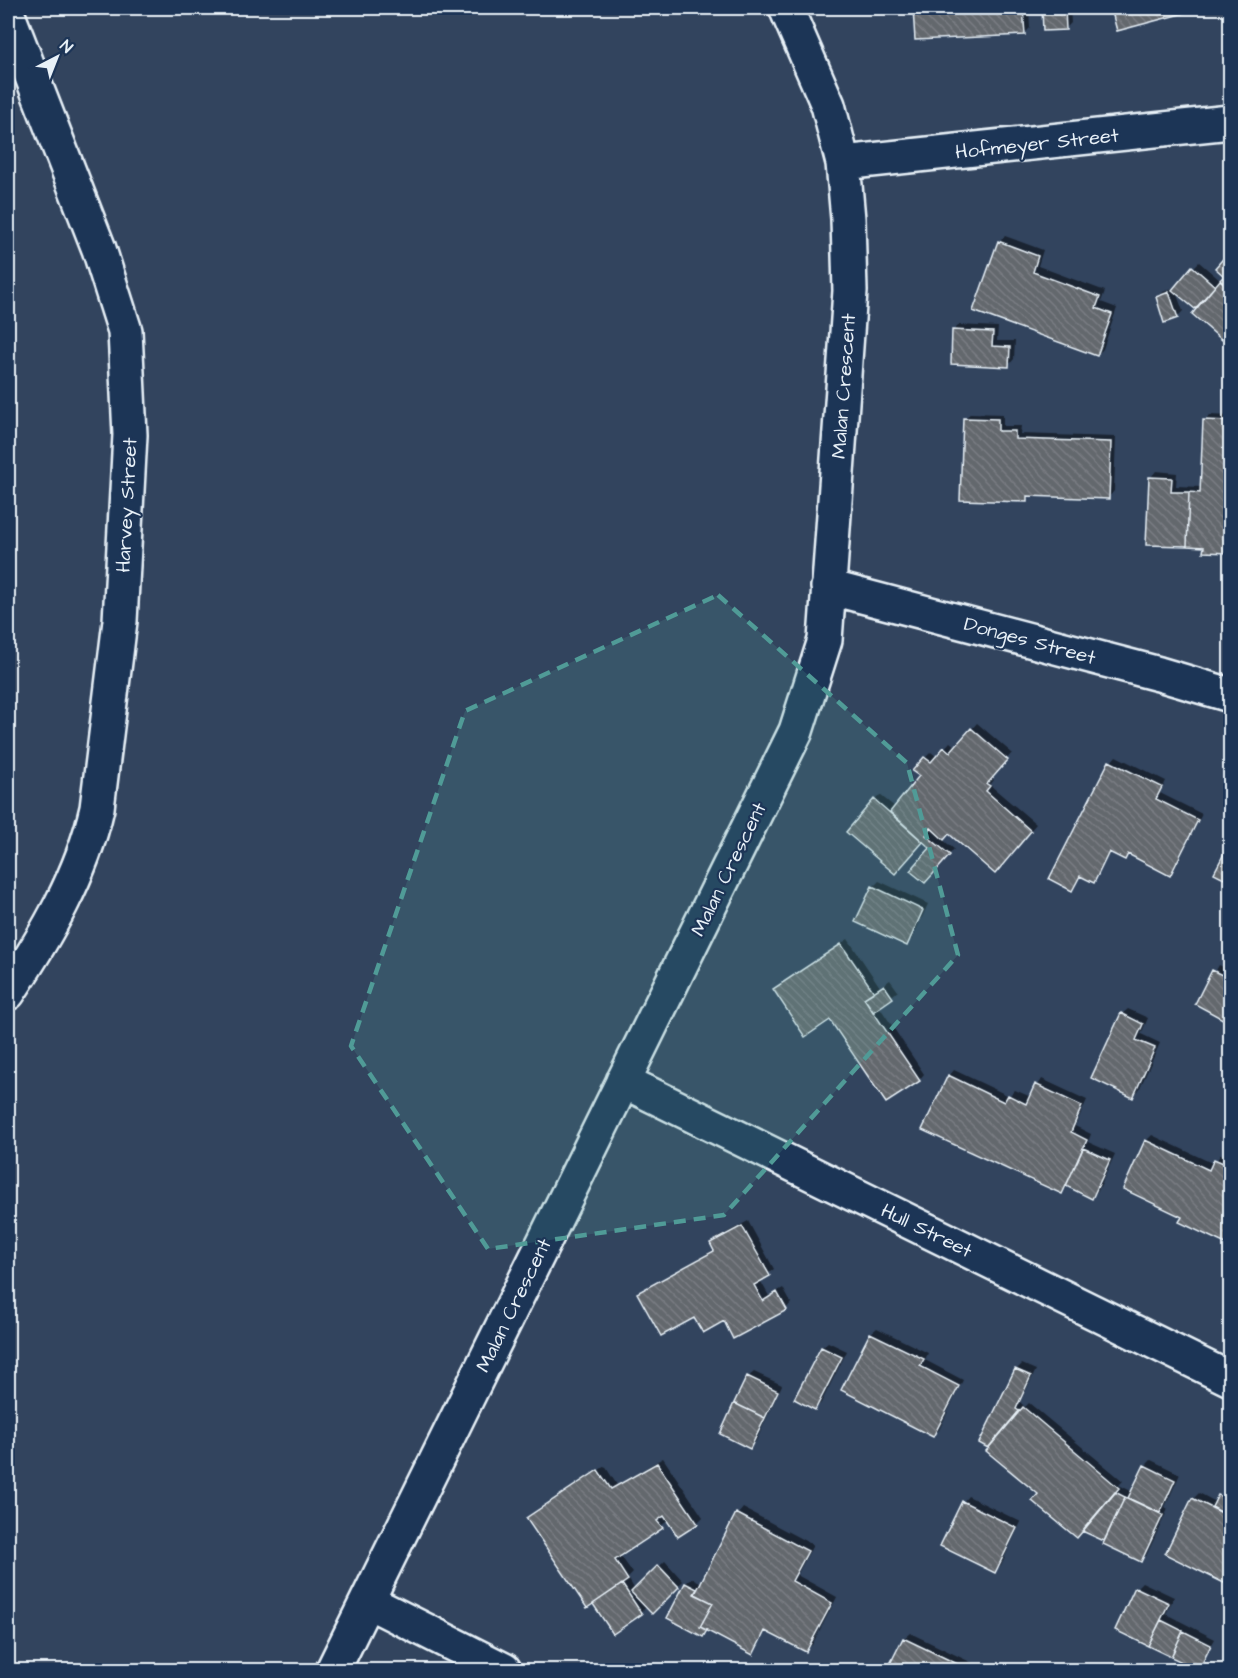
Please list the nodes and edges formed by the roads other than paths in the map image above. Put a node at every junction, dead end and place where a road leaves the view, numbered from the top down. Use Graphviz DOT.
graph roads {
  1 [pos="786,8"];
  2 [pos="8,15"];
  3 [pos="1230,122"];
  4 [pos="843,163"];
  5 [pos="828,587"];
  6 [pos="1230,695"];
  7 [pos="8,993"];
  8 [pos="622,1081"];
  9 [pos="1230,1379"];
  10 [pos="367,1601"];
  11 [pos="333,1671"];
  12 [pos="504,1671"];
  1 -- 4 [label="street, Malan Crescent"];
  2 -- 7 [label="street, Harvey Street"];
  3 -- 4 [label="street, Hofmeyer Street"];
  4 -- 5 [label="street, Malan Crescent"];
  5 -- 6 [label="street, Donges Street"];
  5 -- 8 [label="street, Malan Crescent"];
  8 -- 9 [label="street, Hull Street"];
  8 -- 10 [label="street, Malan Crescent"];
  10 -- 11 [label="street, Malan Crescent"];
  10 -- 12 [label="street"];
}
